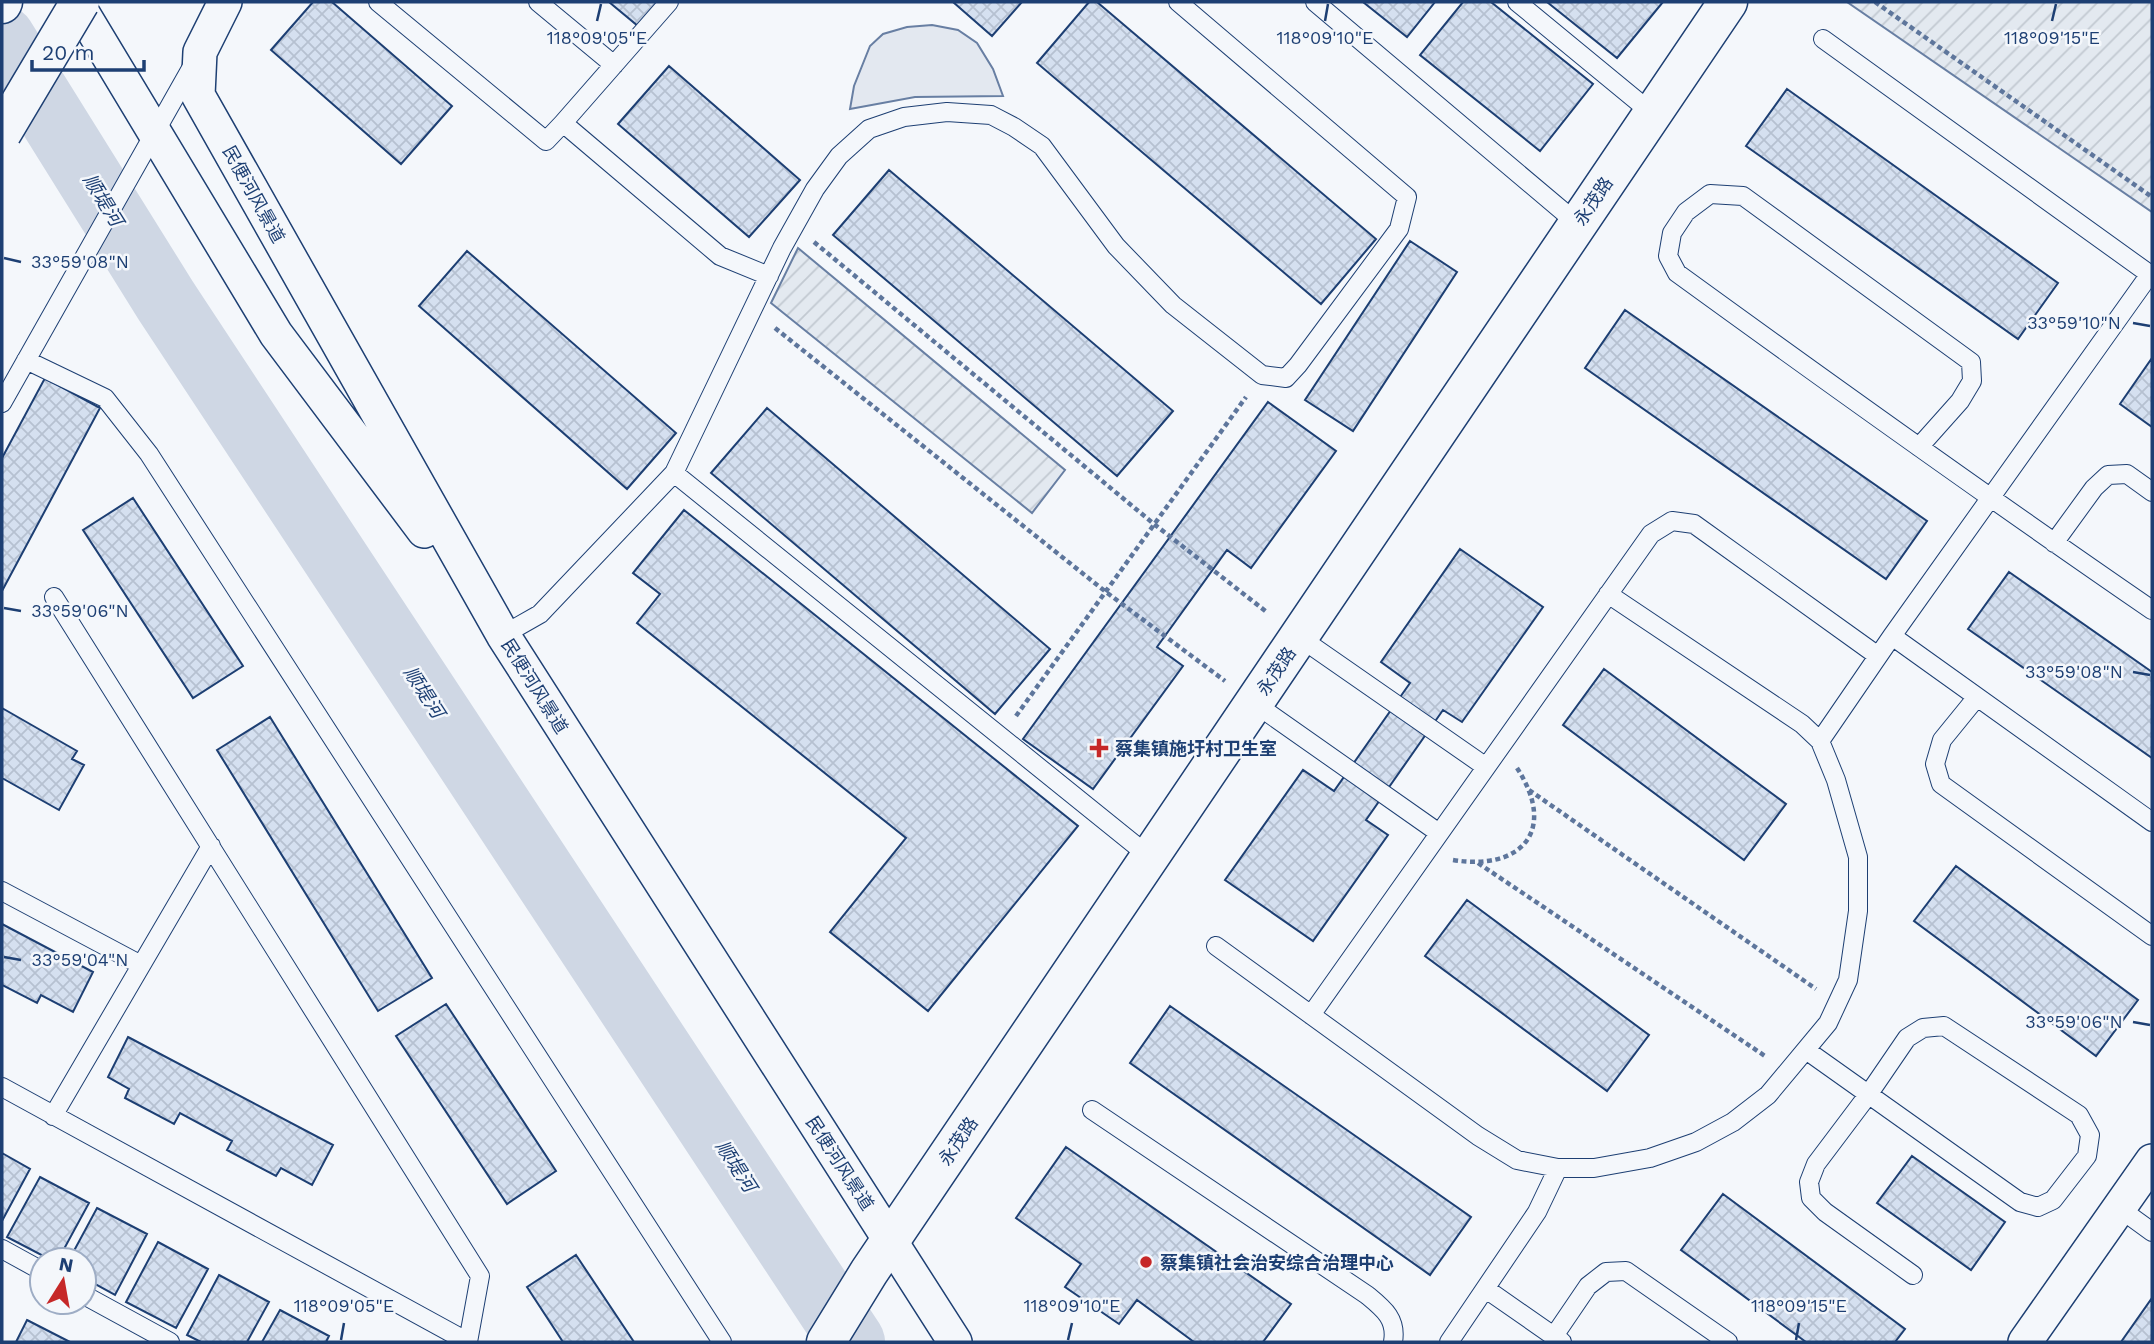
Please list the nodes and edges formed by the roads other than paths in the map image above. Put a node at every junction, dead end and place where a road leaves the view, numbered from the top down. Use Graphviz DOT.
graph roads {
  1 [pos="78,2"];
  2 [pos="225,2"];
  3 [pos="378,2"];
  4 [pos="538,2"];
  5 [pos="669,2"];
  6 [pos="1178,2"];
  7 [pos="1315,2"];
  8 [pos="1517,2"];
  9 [pos="1728,2"];
  10 [pos="1823,39"];
  11 [pos="200,52"];
  12 [pos="614,65"];
  13 [pos="1653,114"];
  14 [pos="563,123"];
  15 [pos="2,133"];
  16 [pos="154,134"];
  17 [pos="1578,224"];
  18 [pos="2151,275"];
  19 [pos="769,276"];
  20 [pos="26,360"];
  21 [pos="2,403"];
  22 [pos="1919,447"];
  23 [pos="674,473"];
  24 [pos="2152,492"];
  25 [pos="1990,498"];
  26 [pos="2054,543"];
  27 [pos="1608,594"];
  28 [pos="54,597"];
  29 [pos="2152,610"];
  30 [pos="503,635"];
  31 [pos="1892,636"];
  32 [pos="1299,637"];
  33 [pos="1878,656"];
  34 [pos="1977,697"];
  35 [pos="1254,703"];
  36 [pos="1820,741"];
  37 [pos="1486,767"];
  38 [pos="2152,822"];
  39 [pos="1439,833"];
  40 [pos="211,846"];
  41 [pos="1150,858"];
  42 [pos="2,891"];
  43 [pos="2152,936"];
  44 [pos="1216,946"];
  45 [pos="141,965"];
  46 [pos="1311,1015"];
  47 [pos="1806,1050"];
  48 [pos="2,1087"];
  49 [pos="1868,1095"];
  50 [pos="1092,1110"];
  51 [pos="53,1116"];
  52 [pos="2151,1166"];
  53 [pos="1558,1168"];
  54 [pos="2119,1208"];
  55 [pos="2152,1232"];
  56 [pos="890,1241"];
  57 [pos="2,1249"];
  58 [pos="28,1264"];
  59 [pos="1913,1276"];
  60 [pos="1486,1289"];
  61 [pos="98,1303"];
  62 [pos="1558,1339"];
  63 [pos="170,1342"];
  64 [pos="468,1342"];
  65 [pos="722,1342"];
  66 [pos="826,1342"];
  67 [pos="955,1342"];
  68 [pos="1393,1342"];
  69 [pos="1449,1342"];
  70 [pos="1728,1342"];
  71 [pos="2025,1342"];
  1 -- 15 [label="street, bridge"];
  1 -- 16 [label="street"];
  2 -- 11 [label="street, 民便河风景道"];
  3 -- 14 [label="lane"];
  4 -- 12 [label="lane"];
  5 -- 12 [label="lane"];
  6 -- 19 [label="lane"];
  7 -- 17 [label="lane"];
  8 -- 13 [label="lane"];
  9 -- 13 [label="street, 永茂路"];
  10 -- 18 [label="lane"];
  11 -- 16 [label="lane"];
  11 -- 30 [label="street, 民便河风景道"];
  12 -- 14 [label="lane"];
  13 -- 17 [label="street, 永茂路"];
  14 -- 19 [label="lane"];
  16 -- 20 [label="lane"];
  16 -- 30 [label="street"];
  17 -- 32 [label="street, 永茂路"];
  18 -- 25 [label="lane"];
  19 -- 23 [label="lane"];
  20 -- 21 [label="lane"];
  20 -- 65 [label="lane"];
  22 -- 22 [label="lane"];
  22 -- 25 [label="lane"];
  23 -- 30 [label="lane"];
  23 -- 41 [label="lane"];
  24 -- 26 [label="lane"];
  25 -- 26 [label="lane"];
  25 -- 31 [label="lane"];
  26 -- 29 [label="lane"];
  27 -- 33 [label="lane"];
  27 -- 36 [label="lane"];
  27 -- 37 [label="lane"];
  28 -- 40 [label="lane"];
  30 -- 56 [label="street, 民便河风景道"];
  31 -- 33 [label="lane"];
  31 -- 34 [label="lane"];
  32 -- 35 [label="street, 永茂路"];
  32 -- 37 [label="lane"];
  33 -- 36 [label="lane"];
  34 -- 38 [label="lane"];
  34 -- 43 [label="lane"];
  35 -- 39 [label="lane"];
  35 -- 41 [label="street, 永茂路"];
  36 -- 47 [label="lane"];
  37 -- 39 [label="lane"];
  39 -- 46 [label="lane"];
  40 -- 45 [label="lane"];
  40 -- 64 [label="lane"];
  41 -- 56 [label="street, 永茂路"];
  42 -- 45 [label="lane"];
  44 -- 46 [label="lane"];
  45 -- 51 [label="lane"];
  46 -- 53 [label="lane"];
  47 -- 49 [label="lane"];
  47 -- 53 [label="lane"];
  48 -- 51 [label="lane"];
  49 -- 49 [label="lane"];
  49 -- 59 [label="lane"];
  50 -- 68 [label="lane"];
  51 -- 64 [label="lane"];
  52 -- 54 [label="street"];
  53 -- 60 [label="lane"];
  54 -- 55 [label="lane"];
  54 -- 71 [label="street"];
  56 -- 66 [label="street, 永茂路"];
  56 -- 67 [label="street, 民便河风景道"];
  57 -- 58 [label="lane"];
  60 -- 62 [label="lane"];
  60 -- 69 [label="lane"];
  61 -- 63 [label="lane"];
  62 -- 70 [label="lane"];
}
